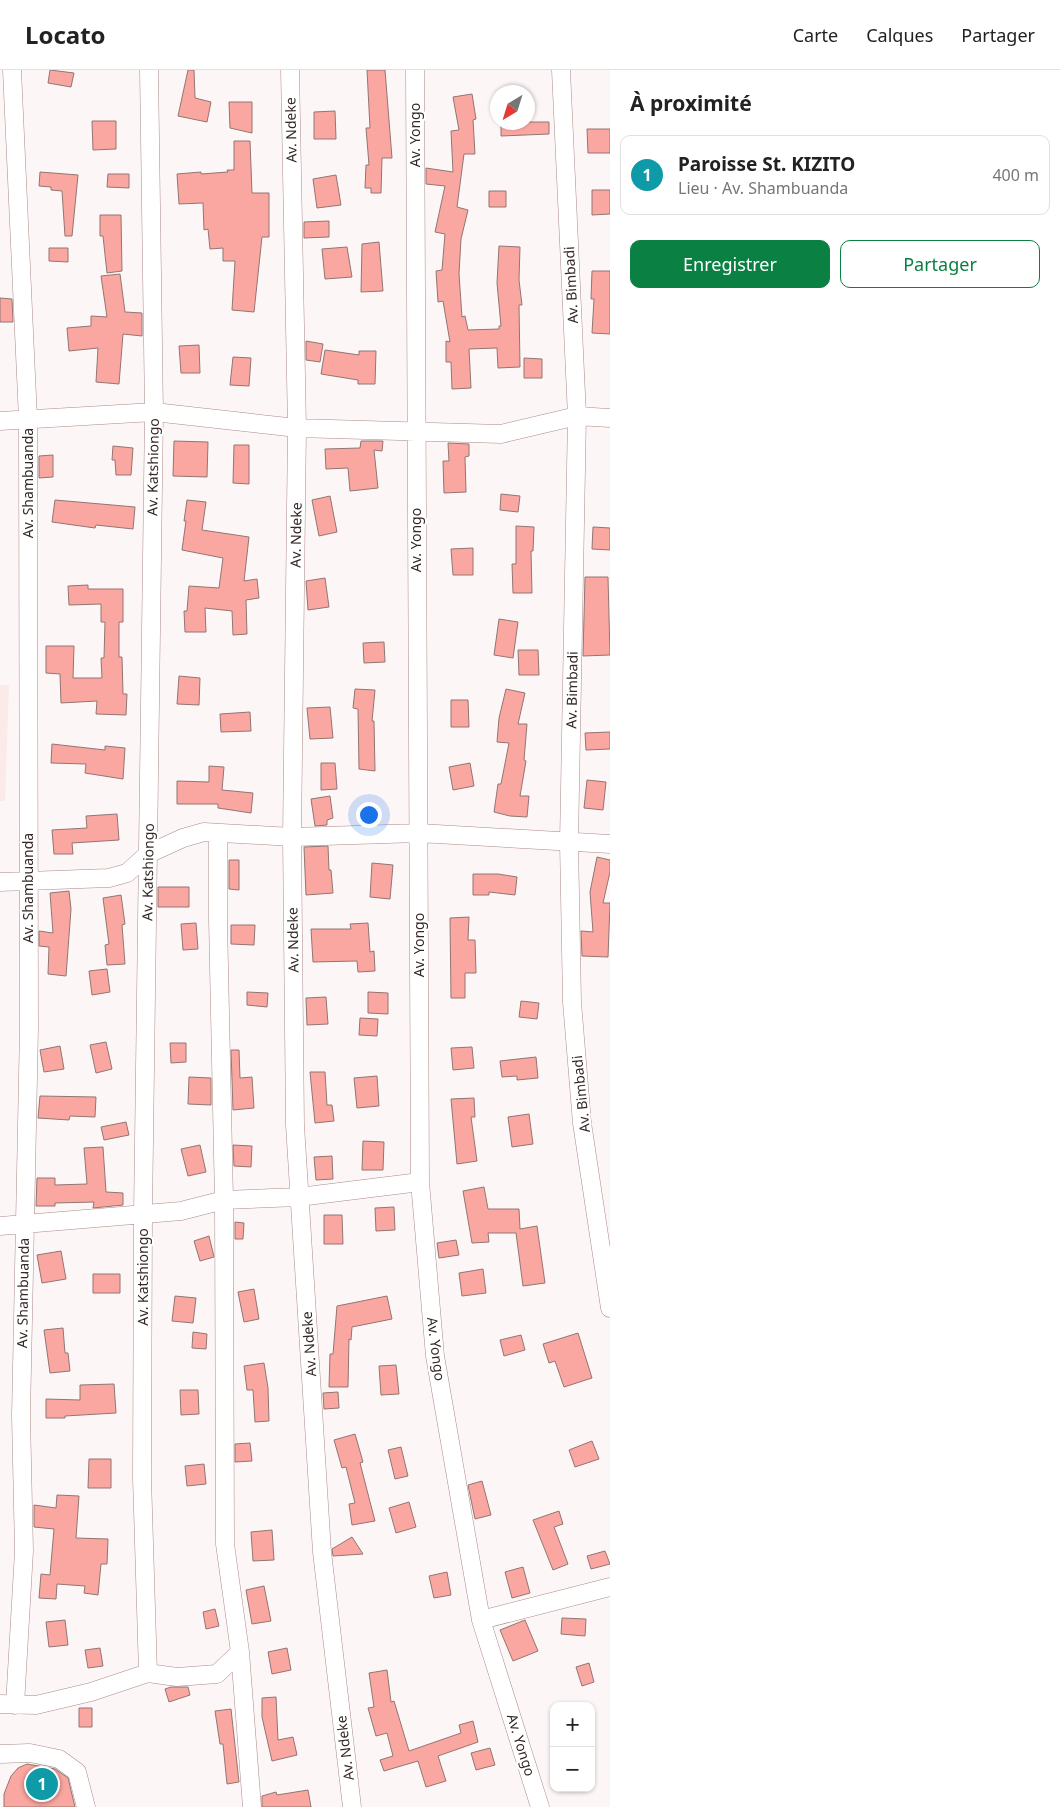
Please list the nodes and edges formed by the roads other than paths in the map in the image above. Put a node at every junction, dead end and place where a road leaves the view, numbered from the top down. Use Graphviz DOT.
graph roads {
  1 [pos="12,70"];
  2 [pos="149,70"];
  3 [pos="290,70"];
  4 [pos="415,70"];
  5 [pos="560,70"];
  6 [pos="154,412"];
  7 [pos="577,416"];
  8 [pos="610,418"];
  9 [pos="28,420"];
  10 [pos="0,421"];
  11 [pos="297,428"];
  12 [pos="416,432"];
  13 [pos="218,833"];
  14 [pos="419,834"];
  15 [pos="292,837"];
  16 [pos="569,842"];
  17 [pos="610,844"];
  18 [pos="148,854"];
  19 [pos="0,882"];
  20 [pos="27,882"];
  21 [pos="420,1182"];
  22 [pos="299,1197"];
  23 [pos="224,1200"];
  24 [pos="143,1214"];
  25 [pos="24,1224"];
  26 [pos="0,1226"];
  27 [pos="610,1308"];
  28 [pos="610,1587"];
  29 [pos="481,1620"];
  30 [pos="240,1652"];
  31 [pos="148,1673"];
  32 [pos="8,1705"];
  33 [pos="0,1754"];
  34 [pos="86,1807"];
  35 [pos="252,1807"];
  36 [pos="352,1807"];
  37 [pos="540,1807"];
  1 -- 9 [label="street, Av. Shambuanda"];
  2 -- 6 [label="street, Av. Katshiongo"];
  3 -- 11 [label="street, Av. Ndeke"];
  4 -- 12 [label="street, Av. Yongo"];
  5 -- 7 [label="street, Av. Bimbadi"];
  6 -- 9 [label="street"];
  6 -- 11 [label="street"];
  6 -- 18 [label="street, Av. Katshiongo"];
  7 -- 8 [label="street"];
  7 -- 12 [label="street"];
  7 -- 16 [label="street, Av. Bimbadi"];
  9 -- 10 [label="street"];
  9 -- 20 [label="street, Av. Shambuanda"];
  11 -- 12 [label="street"];
  11 -- 15 [label="street, Av. Ndeke"];
  12 -- 14 [label="street, Av. Yongo"];
  13 -- 15 [label="street"];
  13 -- 18 [label="street"];
  13 -- 23 [label="street"];
  14 -- 15 [label="street"];
  14 -- 16 [label="street"];
  14 -- 21 [label="street, Av. Yongo"];
  15 -- 22 [label="street, Av. Ndeke"];
  16 -- 17 [label="street"];
  16 -- 27 [label="street, Av. Bimbadi"];
  18 -- 20 [label="street"];
  18 -- 24 [label="street, Av. Katshiongo"];
  19 -- 20 [label="street"];
  20 -- 25 [label="street, Av. Shambuanda"];
  21 -- 22 [label="street"];
  21 -- 29 [label="street, Av. Yongo"];
  22 -- 23 [label="street"];
  22 -- 36 [label="street, Av. Ndeke"];
  23 -- 24 [label="street"];
  23 -- 30 [label="street"];
  24 -- 25 [label="street"];
  24 -- 31 [label="street, Av. Katshiongo"];
  25 -- 26 [label="street"];
  25 -- 32 [label="street, Av. Shambuanda"];
  28 -- 29 [label="street"];
  29 -- 37 [label="street, Av. Yongo"];
  30 -- 31 [label="street"];
  30 -- 35 [label="street"];
  31 -- 32 [label="street"];
  33 -- 34 [label="street"];
}
